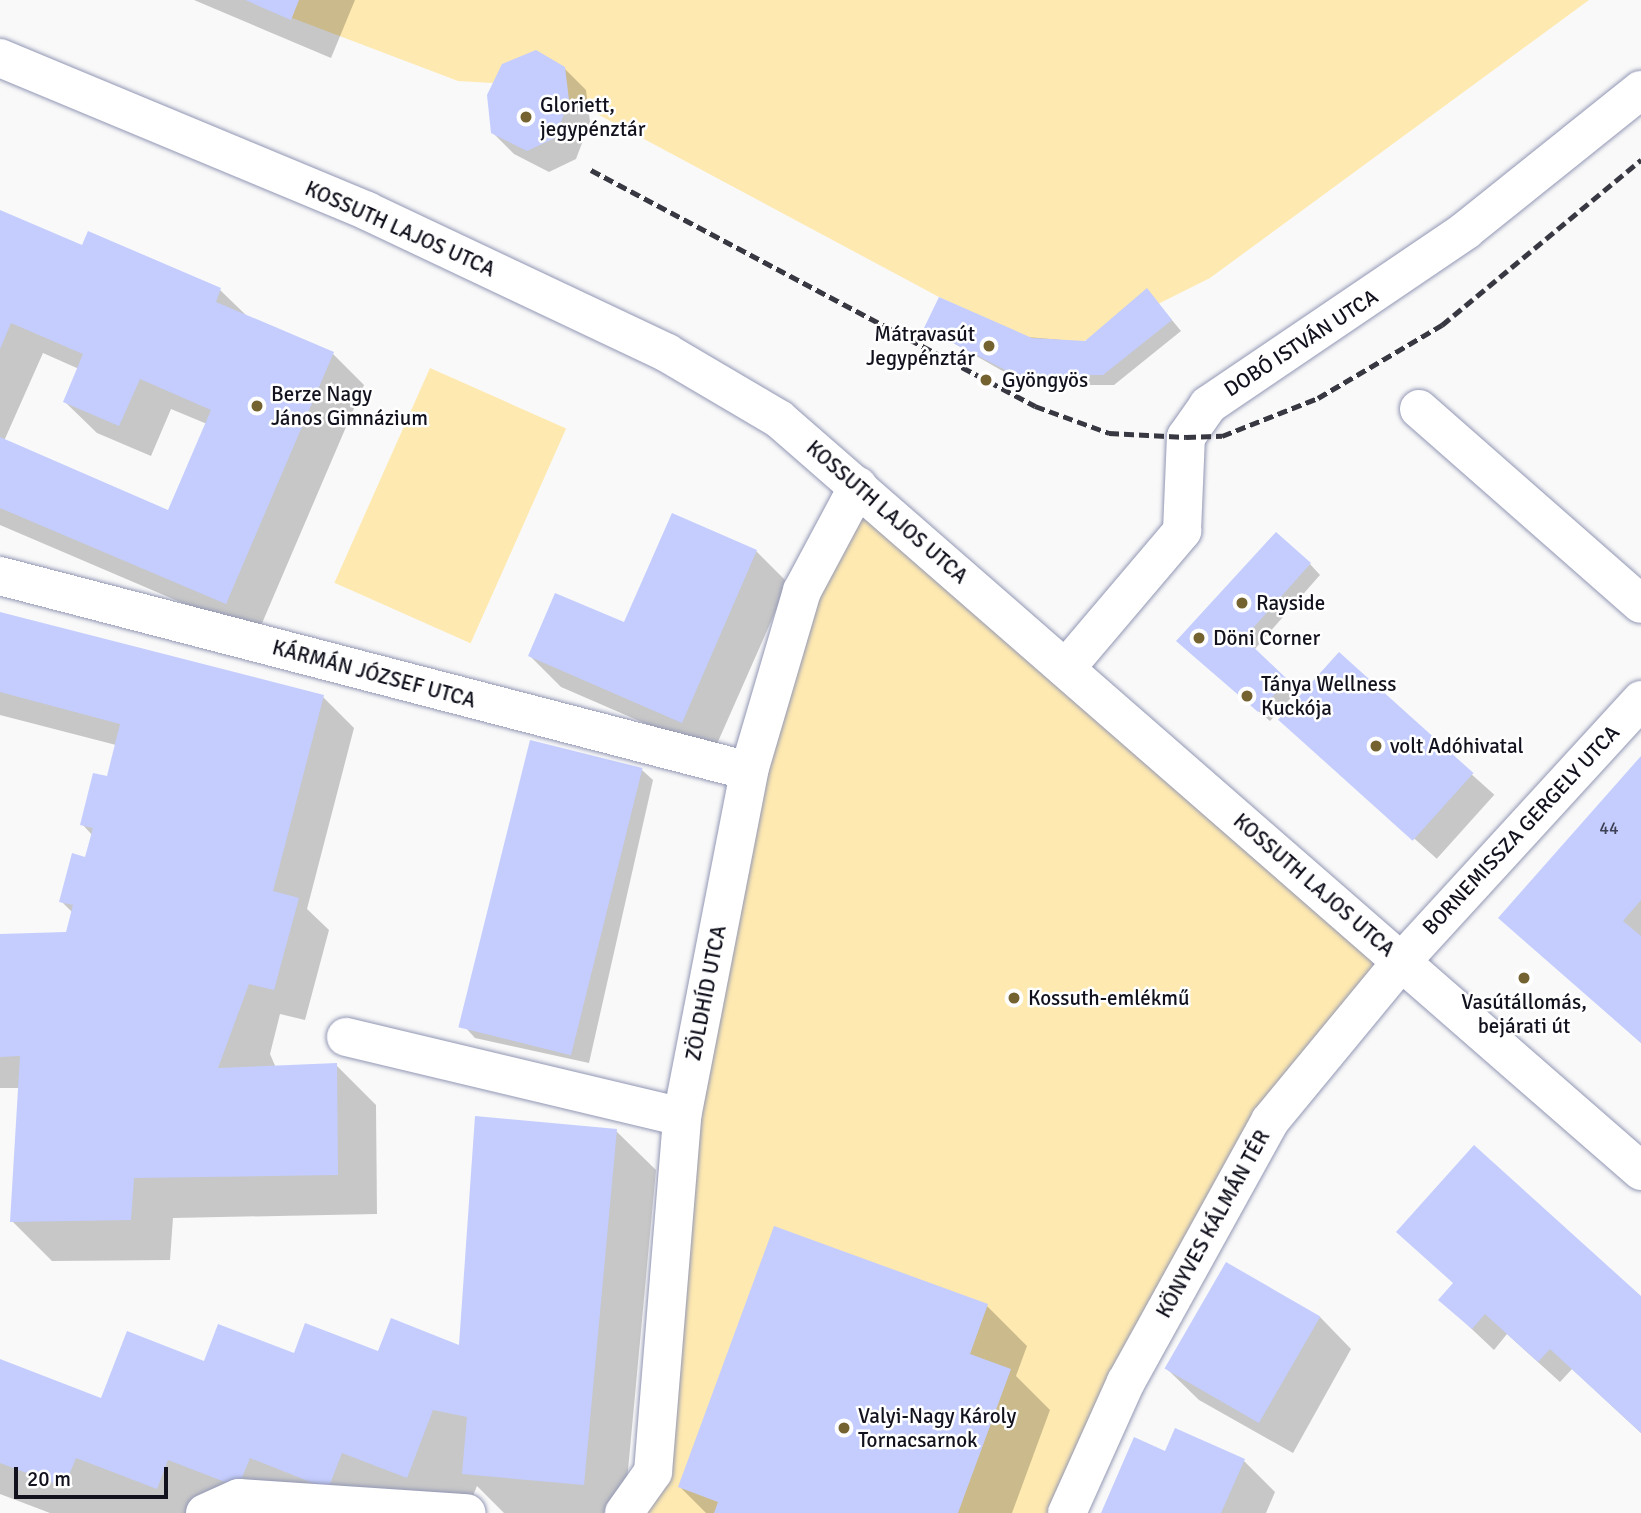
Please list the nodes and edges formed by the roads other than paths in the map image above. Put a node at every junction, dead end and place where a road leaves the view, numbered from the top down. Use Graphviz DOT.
graph roads {
  1 [pos="0,58"];
  2 [pos="1641,90"];
  3 [pos="1419,409"];
  4 [pos="858,486"];
  5 [pos="0,576"];
  6 [pos="1641,604"];
  7 [pos="1066,668"];
  8 [pos="1641,700"];
  9 [pos="749,771"];
  10 [pos="1402,961"];
  11 [pos="346,1037"];
  12 [pos="682,1117"];
  13 [pos="1641,1171"];
  14 [pos="205,1513"];
  15 [pos="467,1513"];
  16 [pos="624,1513"];
  17 [pos="1067,1513"];
  1 -- 4 [label="street, KOSSUTH LAJOS UTCA"];
  2 -- 7 [label="street, DOBÓ ISTVÁN UTCA"];
  3 -- 6 [label="street"];
  4 -- 7 [label="street, KOSSUTH LAJOS UTCA"];
  4 -- 9 [label="street, ZÖLDHÍD UTCA"];
  5 -- 9 [label="street, KÁRMÁN JÓZSEF UTCA"];
  7 -- 10 [label="street, KOSSUTH LAJOS UTCA"];
  8 -- 10 [label="street, BORNEMISSZA GERGELY UTCA"];
  9 -- 12 [label="street, ZÖLDHÍD UTCA"];
  10 -- 13 [label="street, KOSSUTH LAJOS UTCA"];
  10 -- 17 [label="street, KÖNYVES KÁLMÁN TÉR"];
  11 -- 12 [label="street"];
  12 -- 16 [label="street, ZÖLDHÍD UTCA"];
  14 -- 15 [label="street"];
}
